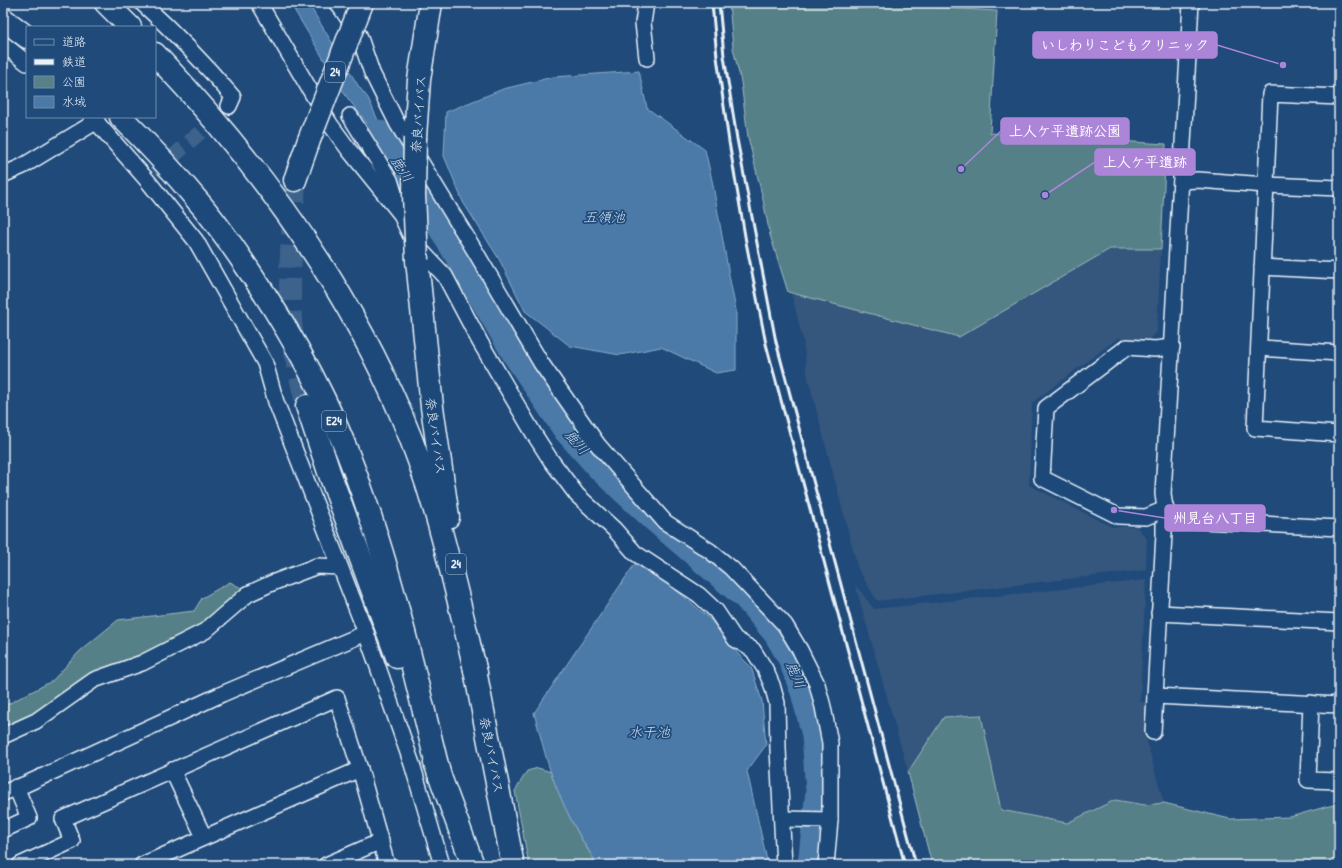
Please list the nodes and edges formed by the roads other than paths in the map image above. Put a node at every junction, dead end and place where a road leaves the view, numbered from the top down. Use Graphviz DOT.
graph roads {
  1 [pos="106,3"];
  2 [pos="142,3"];
  3 [pos="259,3"];
  4 [pos="337,3"];
  5 [pos="362,3"];
  6 [pos="431,3"];
  7 [pos="646,3"];
  8 [pos="1192,3"];
  9 [pos="3,19"];
  10 [pos="129,26"];
  11 [pos="26,36"];
  12 [pos="3,44"];
  13 [pos="156,55"];
  14 [pos="647,58"];
  15 [pos="26,62"];
  16 [pos="1339,97"];
  17 [pos="229,106"];
  18 [pos="350,116"];
  19 [pos="122,118"];
  20 [pos="95,119"];
  21 [pos="3,175"];
  22 [pos="295,180"];
  23 [pos="1181,181"];
  24 [pos="1266,185"];
  25 [pos="1339,188"];
  26 [pos="400,213"];
  27 [pos="1262,267"];
  28 [pos="1339,271"];
  29 [pos="1172,347"];
  30 [pos="1259,348"];
  31 [pos="1339,352"];
  32 [pos="307,406"];
  33 [pos="1339,434"];
  34 [pos="1166,512"];
  35 [pos="1339,528"];
  36 [pos="340,567"];
  37 [pos="1160,613"];
  38 [pos="1339,622"];
  39 [pos="366,633"];
  40 [pos="476,673"];
  41 [pos="1155,696"];
  42 [pos="1311,704"];
  43 [pos="1339,705"];
  44 [pos="1153,732"];
  45 [pos="3,736"];
  46 [pos="360,769"];
  47 [pos="172,770"];
  48 [pos="440,778"];
  49 [pos="1339,781"];
  50 [pos="10,790"];
  51 [pos="782,819"];
  52 [pos="830,820"];
  53 [pos="3,830"];
  54 [pos="204,837"];
  55 [pos="381,841"];
  56 [pos="164,860"];
  57 [pos="20,865"];
  58 [pos="142,865"];
  59 [pos="326,865"];
  60 [pos="387,865"];
  61 [pos="442,865"];
  62 [pos="473,865"];
  63 [pos="513,865"];
  64 [pos="784,865"];
  65 [pos="826,865"];
  1 -- 10 [label="highway"];
  2 -- 17 [label="street"];
  3 -- 26 [label="street"];
  4 -- 52 [label="street"];
  5 -- 22 [label="highway, 24, bridge"];
  6 -- 40 [label="highway, 奈良バイパス / 24, bridge"];
  7 -- 14 [label="street"];
  8 -- 23 [label="street"];
  9 -- 11 [label="highway"];
  12 -- 15 [label="street"];
  13 -- 40 [label="highway"];
  16 -- 24 [label="street"];
  18 -- 26 [label="street"];
  19 -- 48 [label="highway, E24"];
  20 -- 21 [label="street"];
  20 -- 36 [label="street"];
  23 -- 24 [label="street"];
  23 -- 29 [label="street"];
  24 -- 25 [label="street"];
  24 -- 27 [label="street"];
  26 -- 51 [label="street"];
  27 -- 28 [label="street"];
  27 -- 30 [label="street"];
  29 -- 34 [label="street"];
  29 -- 34 [label="street"];
  30 -- 31 [label="street"];
  30 -- 33 [label="street"];
  32 -- 48 [label="highway"];
  34 -- 35 [label="street"];
  34 -- 37 [label="street"];
  36 -- 39 [label="street"];
  36 -- 45 [label="street"];
  37 -- 38 [label="street"];
  37 -- 41 [label="street"];
  39 -- 50 [label="street"];
  39 -- 61 [label="street"];
  40 -- 63 [label="highway, 奈良バイパス / 24"];
  41 -- 42 [label="street"];
  41 -- 44 [label="street"];
  42 -- 43 [label="street"];
  42 -- 49 [label="street"];
  46 -- 47 [label="street"];
  46 -- 54 [label="street"];
  46 -- 55 [label="street"];
  47 -- 54 [label="street"];
  47 -- 57 [label="street"];
  48 -- 62 [label="highway"];
  50 -- 53 [label="street"];
  51 -- 52 [label="street"];
  51 -- 64 [label="street"];
  52 -- 65 [label="street"];
  54 -- 56 [label="street"];
  55 -- 59 [label="street"];
  55 -- 60 [label="street"];
  56 -- 58 [label="street"];
}
